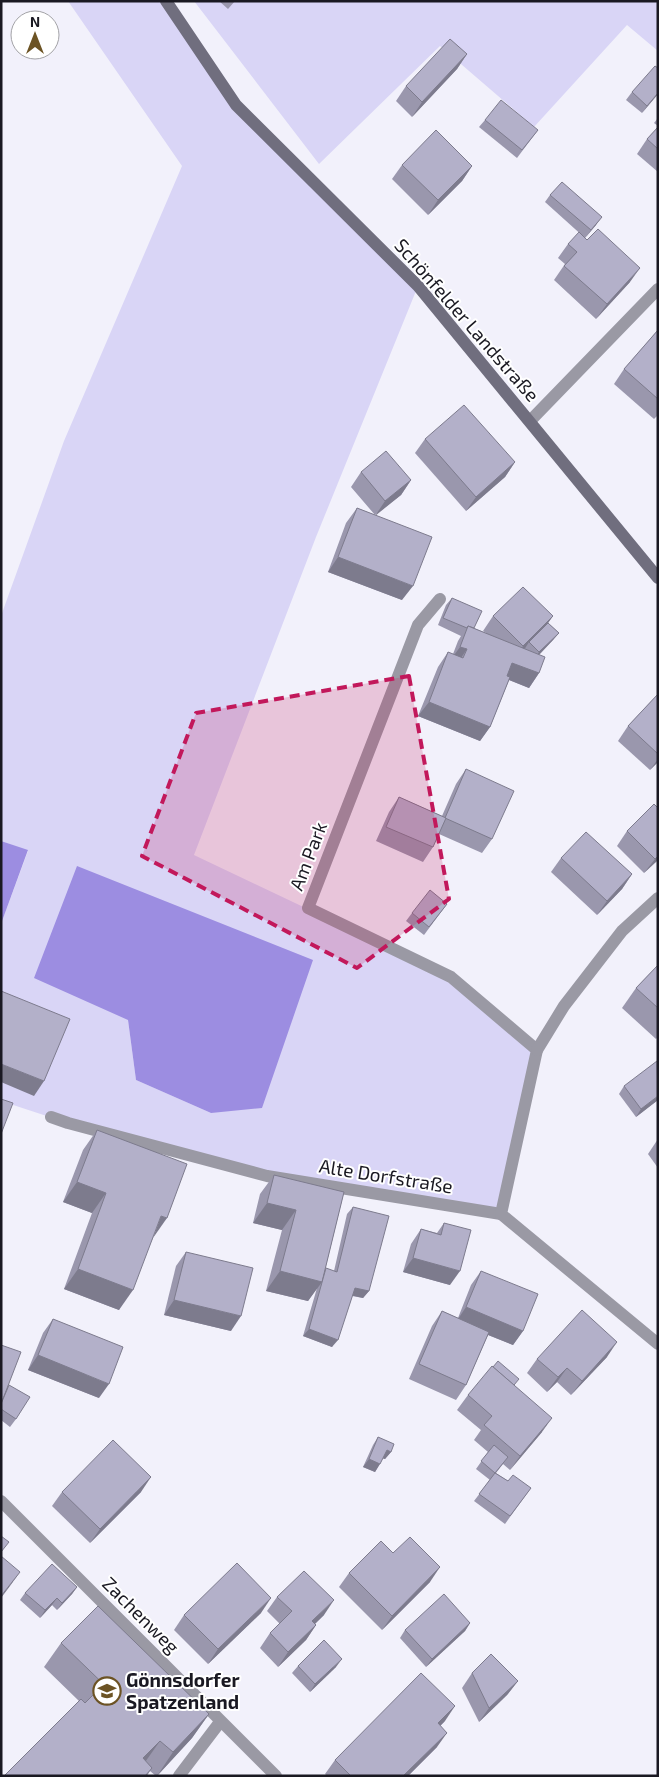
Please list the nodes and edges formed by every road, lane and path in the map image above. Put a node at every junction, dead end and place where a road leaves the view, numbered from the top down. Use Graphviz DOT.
graph roads {
  1 [pos="166,1"];
  2 [pos="658,289"];
  3 [pos="530,421"];
  4 [pos="658,578"];
  5 [pos="440,599"];
  6 [pos="658,898"];
  7 [pos="537,1050"];
  8 [pos="51,1117"];
  9 [pos="501,1214"];
  10 [pos="658,1344"];
  11 [pos="1,1501"];
  12 [pos="220,1722"];
  13 [pos="178,1776"];
  14 [pos="276,1776"];
  1 -- 3 [label="street, Schönfelder Landstraße"];
  2 -- 3 [label="street"];
  3 -- 4 [label="street, Schönfelder Landstraße"];
  5 -- 7 [label="street, Am Park"];
  6 -- 7 [label="street"];
  7 -- 9 [label="street"];
  8 -- 9 [label="street, Alte Dorfstraße"];
  9 -- 10 [label="street"];
  11 -- 12 [label="street, Zachenweg"];
  12 -- 13 [label="street"];
  12 -- 14 [label="street, Zachenweg"];
}
